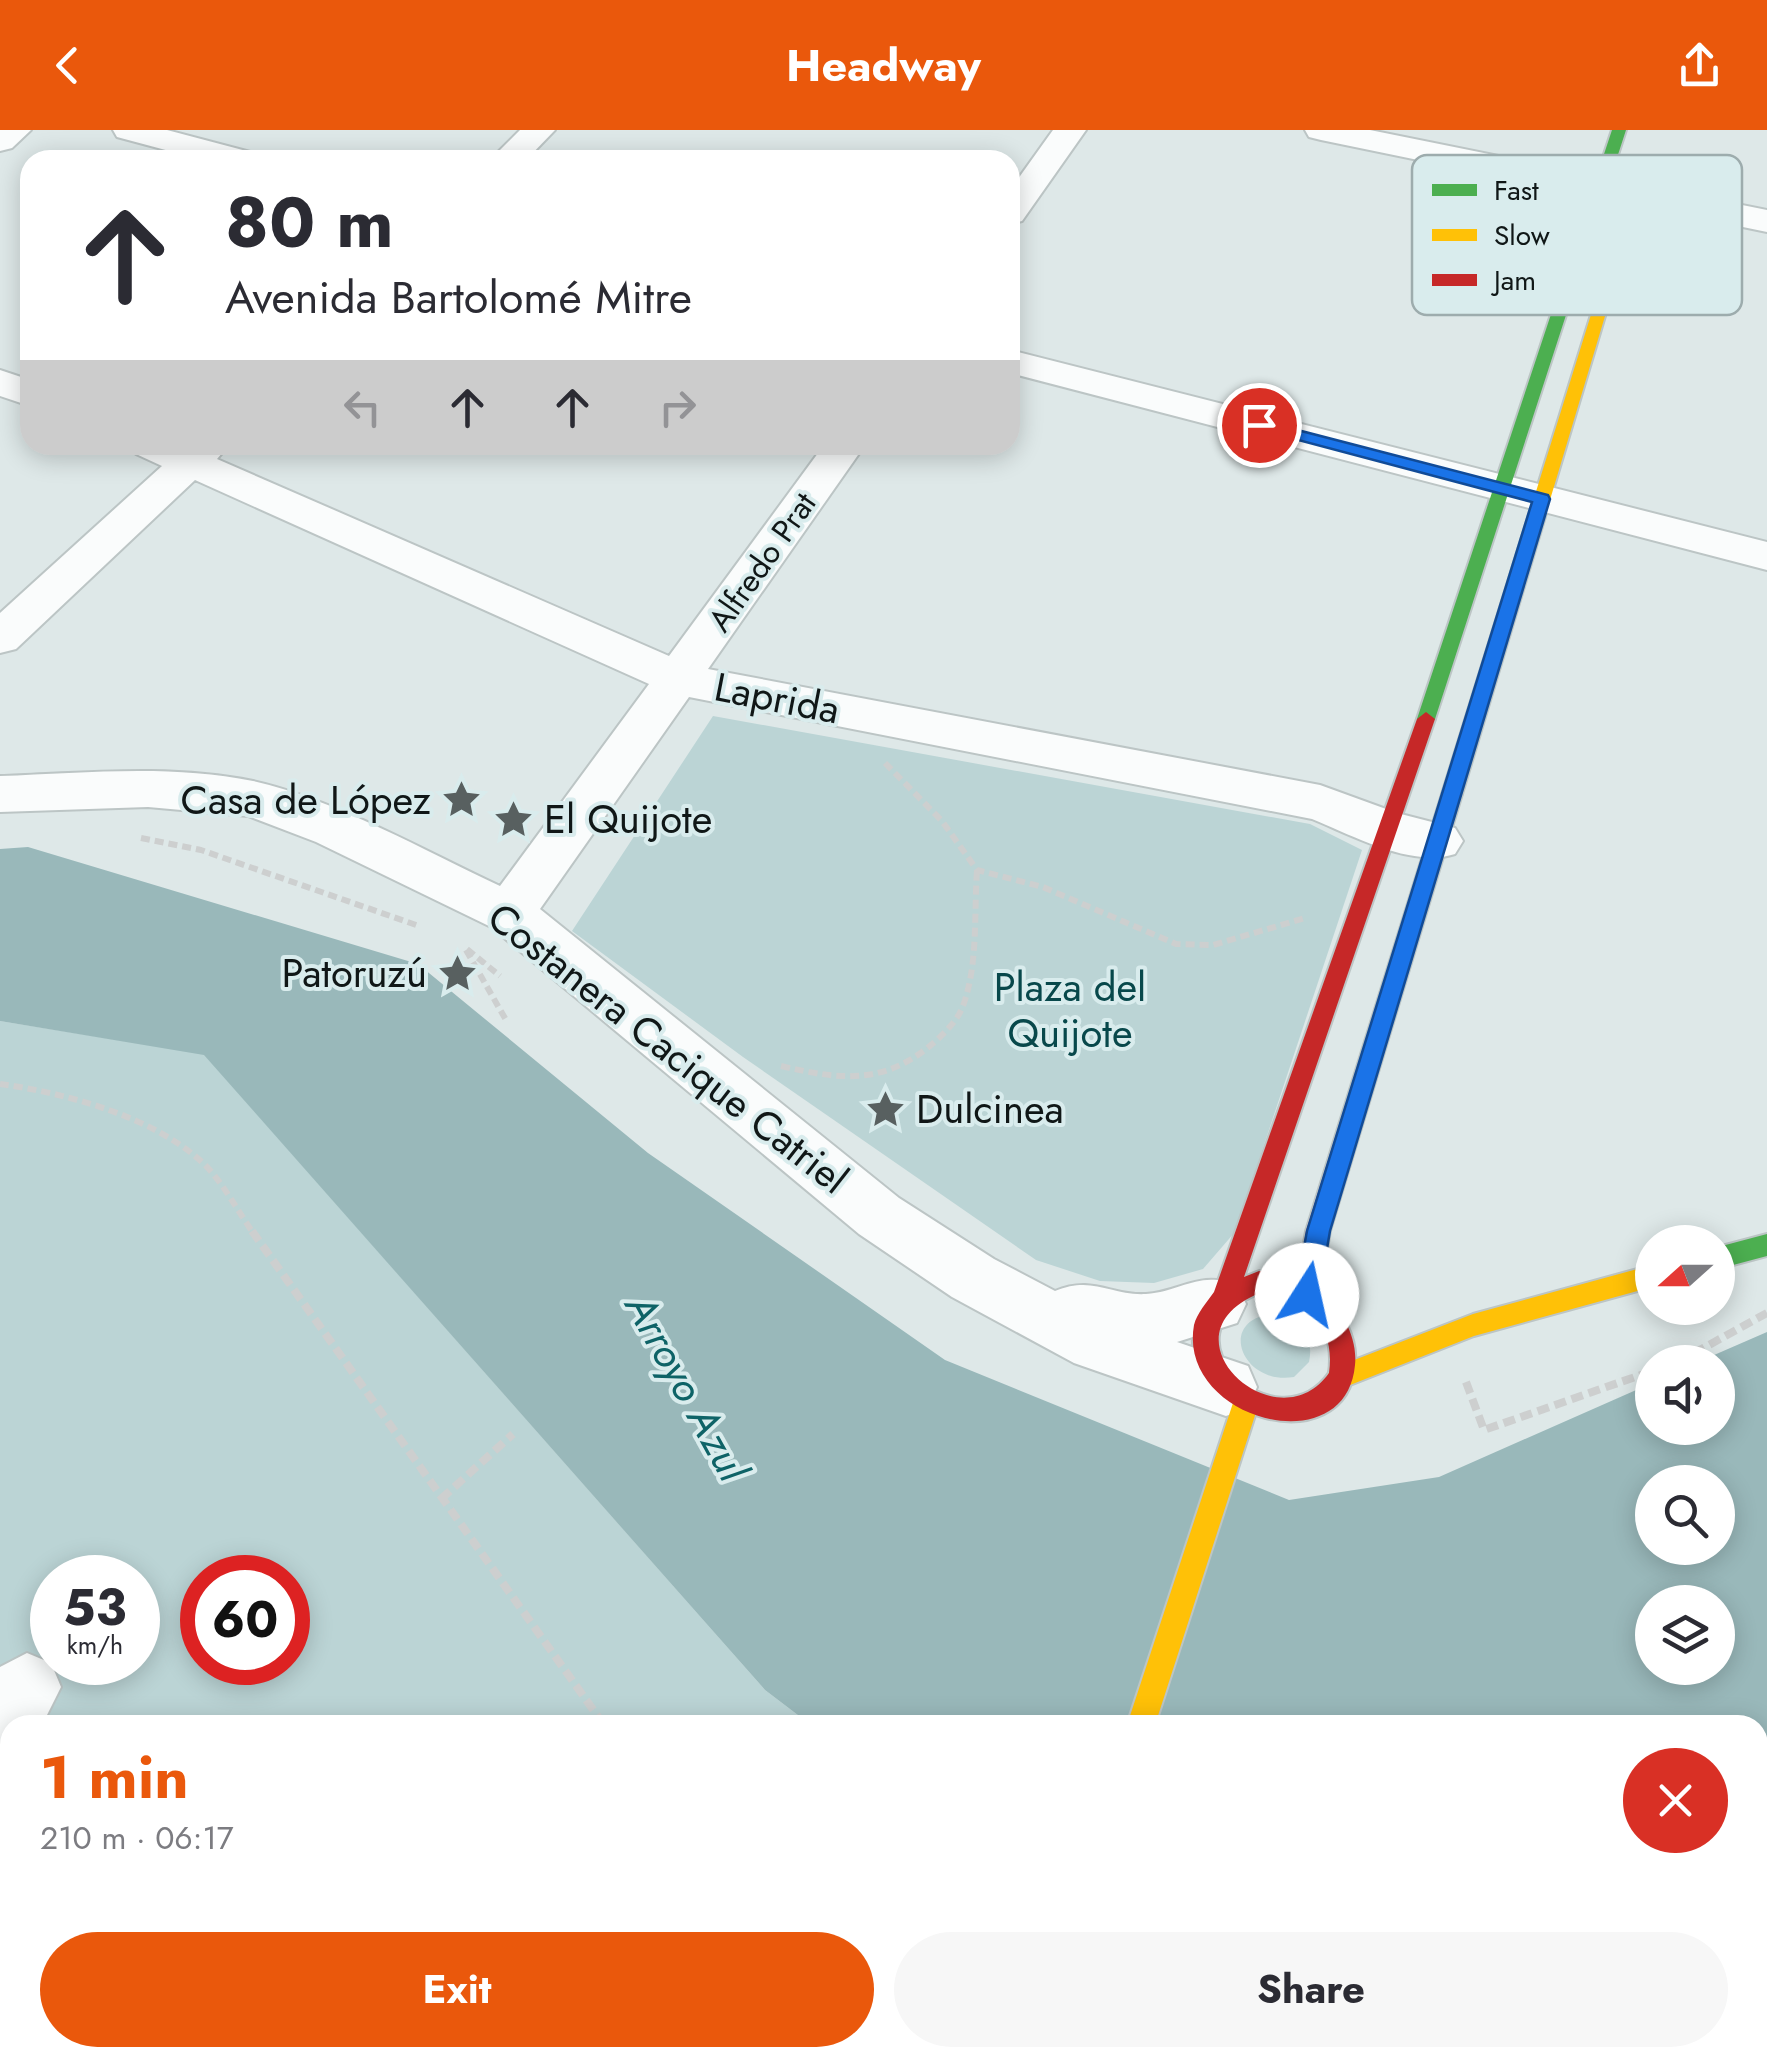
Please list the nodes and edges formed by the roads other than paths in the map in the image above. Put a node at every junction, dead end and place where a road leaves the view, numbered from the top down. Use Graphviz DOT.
graph roads {
  1 [pos="15,130"];
  2 [pos="129,130"];
  3 [pos="539,130"];
  4 [pos="1070,130"];
  5 [pos="1321,130"];
  6 [pos="1618,130"];
  7 [pos="0,141"];
  8 [pos="204,150"];
  9 [pos="518,150"];
  10 [pos="1446,155"];
  11 [pos="1610,155"];
  12 [pos="1020,200"];
  13 [pos="1742,215"];
  14 [pos="1767,220"];
  15 [pos="1558,315"];
  16 [pos="1598,315"];
  17 [pos="1020,365"];
  18 [pos="199,455"];
  19 [pos="202,455"];
  20 [pos="839,455"];
  21 [pos="1502,488"];
  22 [pos="1542,499"];
  23 [pos="1767,556"];
  24 [pos="0,638"];
  25 [pos="679,679"];
  26 [pos="0,794"];
  27 [pos="1390,830"];
  28 [pos="1438,841"];
  29 [pos="509,913"];
  30 [pos="1767,1245"];
  31 [pos="1735,1253"];
  32 [pos="973,1278"];
  33 [pos="1635,1281"];
  34 [pos="1307,1295"];
  35 [pos="1220,1300"];
  36 [pos="1340,1377"];
  37 [pos="1236,1395"];
  38 [pos="1144,1715"];
  1 -- 7 [label="street"];
  2 -- 8 [label="street"];
  3 -- 9 [label="street"];
  4 -- 12 [label="street"];
  5 -- 10 [label="street"];
  6 -- 11 [label="main road"];
  13 -- 14 [label="street"];
  15 -- 21 [label="main road"];
  16 -- 22 [label="main road"];
  17 -- 21 [label="street"];
  18 -- 24 [label="street"];
  19 -- 25 [label="street, Laprida"];
  20 -- 25 [label="street, Alfredo Prat"];
  21 -- 22 [label="street"];
  21 -- 27 [label="main road"];
  22 -- 23 [label="street"];
  22 -- 28 [label="main road"];
  25 -- 27 [label="street, Laprida"];
  25 -- 29 [label="street, Alfredo Prat"];
  26 -- 29 [label="street, Costanera Cacique Catriel"];
  27 -- 28 [label="street, Laprida"];
  27 -- 35 [label="main road"];
  28 -- 34 [label="main road"];
  29 -- 32 [label="street, Costanera Cacique Catriel"];
  30 -- 31 [label="main road"];
  32 -- 35 [label="street, Costanera Cacique Catriel"];
  32 -- 37 [label="street, Costanera Cacique Catriel"];
  33 -- 36 [label="main road"];
  34 -- 35 [label="main road"];
  34 -- 36 [label="main road"];
  35 -- 37 [label="main road"];
  36 -- 37 [label="main road"];
  37 -- 38 [label="main road"];
}
